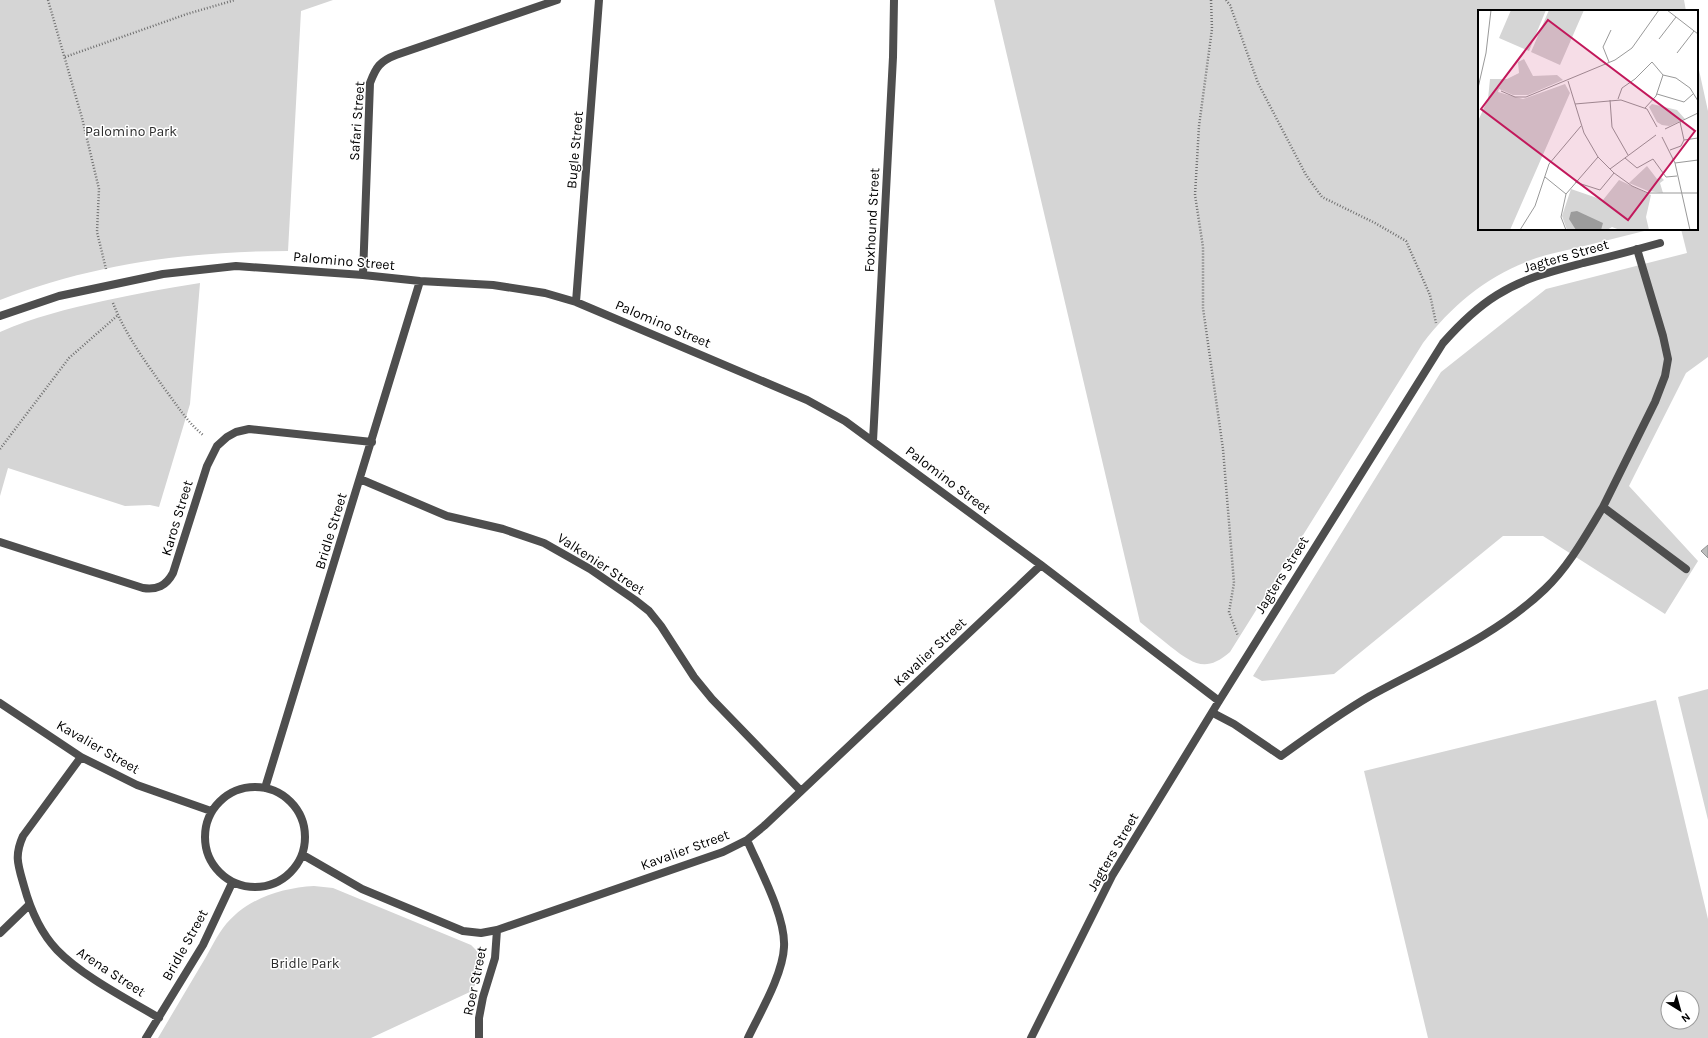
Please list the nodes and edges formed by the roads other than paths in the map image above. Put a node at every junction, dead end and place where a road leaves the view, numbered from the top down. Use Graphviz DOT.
graph roads {
  1 [pos="557,0"];
  2 [pos="599,0"];
  3 [pos="894,0"];
  4 [pos="1660,243"];
  5 [pos="1637,249"];
  6 [pos="363,274"];
  7 [pos="420,282"];
  8 [pos="576,302"];
  9 [pos="0,316"];
  10 [pos="873,441"];
  11 [pos="372,442"];
  12 [pos="360,479"];
  13 [pos="1603,507"];
  14 [pos="0,542"];
  15 [pos="1041,565"];
  16 [pos="1686,569"];
  17 [pos="1219,701"];
  18 [pos="0,703"];
  19 [pos="1213,713"];
  20 [pos="82,757"];
  21 [pos="265,788"];
  22 [pos="801,791"];
  23 [pos="211,811"];
  24 [pos="747,840"];
  25 [pos="303,855"];
  26 [pos="232,883"];
  27 [pos="29,905"];
  28 [pos="497,930"];
  29 [pos="0,934"];
  30 [pos="159,1018"];
  31 [pos="146,1038"];
  32 [pos="479,1038"];
  33 [pos="748,1038"];
  34 [pos="1031,1038"];
  1 -- 6 [label="street, Safari Street"];
  2 -- 8 [label="street, Bugle Street"];
  3 -- 10 [label="street, Foxhound Street"];
  4 -- 5 [label="street, Jagters Street"];
  5 -- 13 [label="street"];
  5 -- 17 [label="street, Jagters Street"];
  6 -- 7 [label="street, Palomino Street"];
  6 -- 9 [label="street, Palomino Street"];
  7 -- 8 [label="street, Palomino Street"];
  7 -- 11 [label="street, Bridle Street"];
  8 -- 10 [label="street, Palomino Street"];
  10 -- 15 [label="street, Palomino Street"];
  11 -- 12 [label="street, Bridle Street"];
  11 -- 14 [label="street, Karos Street"];
  12 -- 21 [label="street, Bridle Street"];
  12 -- 22 [label="street, Valkenier Street"];
  13 -- 16 [label="street"];
  13 -- 19 [label="street"];
  15 -- 17 [label="street, Palomino Street"];
  15 -- 22 [label="street, Kavalier Street"];
  17 -- 19 [label="street, Jagters Street"];
  18 -- 20 [label="street, Kavalier Street"];
  19 -- 34 [label="street, Jagters Street"];
  20 -- 23 [label="street, Kavalier Street"];
  20 -- 27 [label="street, Arena Street"];
  21 -- 23 [label="street"];
  21 -- 25 [label="street"];
  22 -- 24 [label="street, Kavalier Street"];
  23 -- 26 [label="street"];
  24 -- 28 [label="street, Kavalier Street"];
  24 -- 33 [label="street"];
  25 -- 26 [label="street"];
  25 -- 28 [label="street, Kavalier Street"];
  26 -- 30 [label="street, Bridle Street"];
  27 -- 29 [label="street"];
  27 -- 30 [label="street, Arena Street"];
  28 -- 32 [label="street, Roer Street"];
  30 -- 31 [label="street, Bridle Street"];
}
